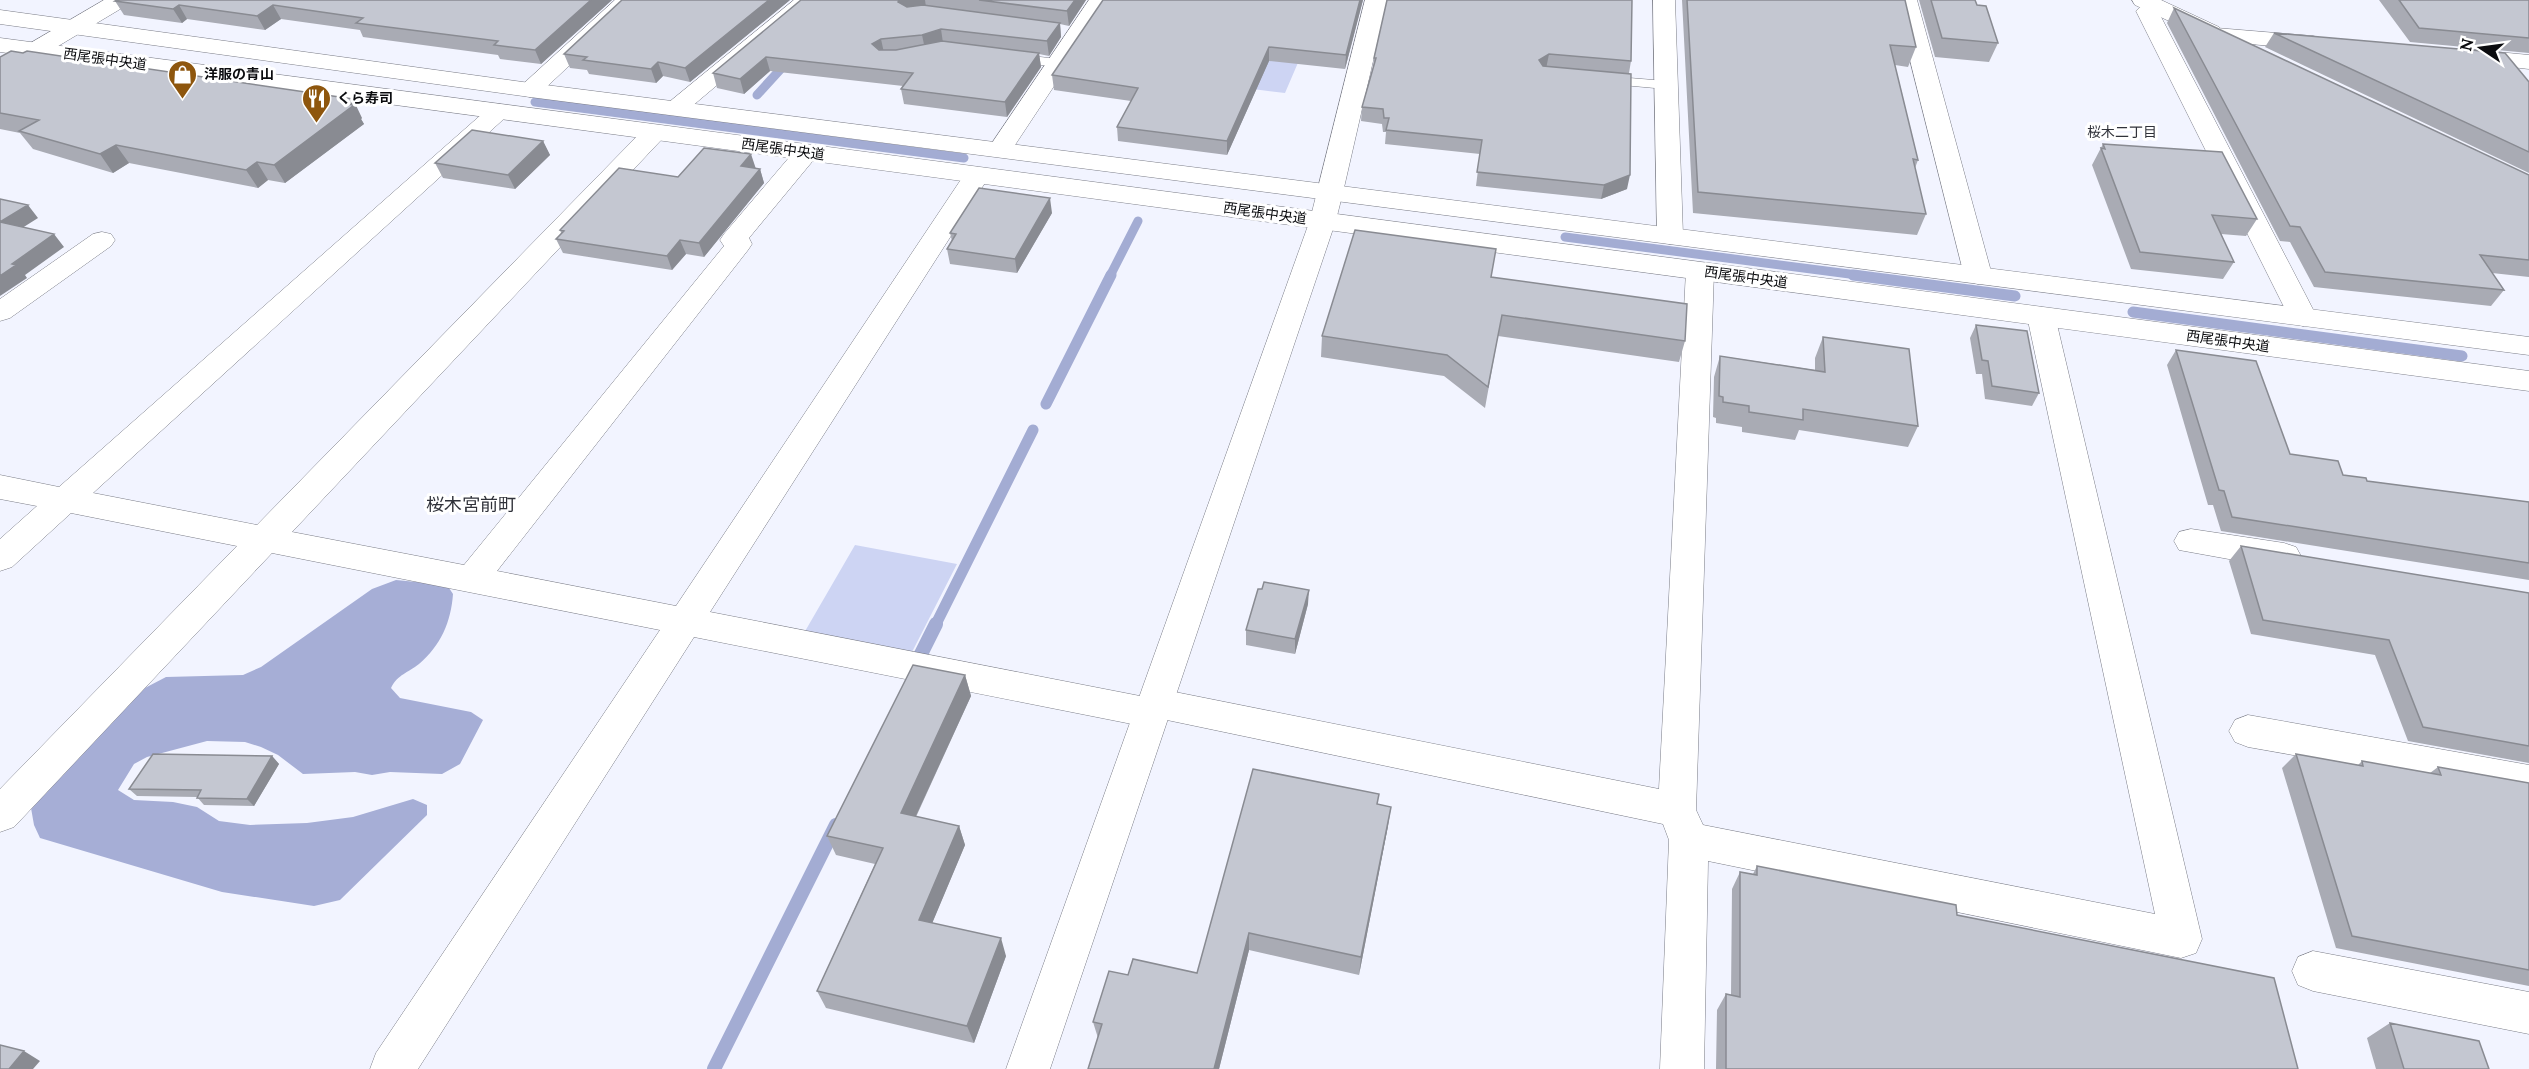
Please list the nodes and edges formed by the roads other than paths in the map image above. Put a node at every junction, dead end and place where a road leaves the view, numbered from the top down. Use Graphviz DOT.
graph roads {
  1 [pos="119,0"];
  2 [pos="628,0"];
  3 [pos="807,0"];
  4 [pos="1100,0"];
  5 [pos="1376,0"];
  6 [pos="1664,0"];
  7 [pos="1906,0"];
  8 [pos="2149,3"];
  9 [pos="0,17"];
  10 [pos="73,27"];
  11 [pos="2216,35"];
  12 [pos="0,45"];
  13 [pos="2336,45"];
  14 [pos="35,50"];
  15 [pos="2443,54"];
  16 [pos="1000,56"];
  17 [pos="2270,60"];
  18 [pos="2502,60"];
  19 [pos="2529,62"];
  20 [pos="1058,63"];
  21 [pos="0,70"];
  22 [pos="1590,79"];
  23 [pos="2522,84"];
  24 [pos="1666,85"];
  25 [pos="530,90"];
  26 [pos="676,108"];
  27 [pos="499,111"];
  28 [pos="655,132"];
  29 [pos="1000,148"];
  30 [pos="807,152"];
  31 [pos="977,175"];
  32 [pos="1327,206"];
  33 [pos="1670,236"];
  34 [pos="102,240"];
  35 [pos="1700,271"];
  36 [pos="1978,275"];
  37 [pos="0,312"];
  38 [pos="2041,316"];
  39 [pos="2303,317"];
  40 [pos="2529,346"];
  41 [pos="2529,381"];
  42 [pos="0,487"];
  43 [pos="65,499"];
  44 [pos="265,538"];
  45 [pos="2191,541"];
  46 [pos="0,558"];
  47 [pos="2319,561"];
  48 [pos="472,579"];
  49 [pos="686,621"];
  50 [pos="1154,708"];
  51 [pos="2248,731"];
  52 [pos="2529,781"];
  53 [pos="0,815"];
  54 [pos="1683,825"];
  55 [pos="2313,971"];
  56 [pos="2529,1013"];
  57 [pos="392,1069"];
  58 [pos="1028,1069"];
  59 [pos="1682,1069"];
  1 -- 10 [label="street"];
  2 -- 25 [label="street"];
  3 -- 26 [label="street"];
  4 -- 20 [label="street"];
  5 -- 32 [label="street"];
  6 -- 24 [label="street"];
  7 -- 36 [label="street"];
  8 -- 11 [label="street"];
  8 -- 39 [label="street"];
  9 -- 10 [label="street, 西尾張中央道"];
  10 -- 14 [label="street"];
  10 -- 25 [label="street, 西尾張中央道"];
  11 -- 13 [label="street"];
  11 -- 17 [label="street"];
  12 -- 14 [label="street, 西尾張中央道"];
  14 -- 21 [label="street"];
  14 -- 27 [label="street, 西尾張中央道"];
  15 -- 18 [label="street"];
  16 -- 20 [label="lane"];
  18 -- 19 [label="street"];
  18 -- 23 [label="street"];
  20 -- 29 [label="street"];
  22 -- 24 [label="lane"];
  24 -- 33 [label="street"];
  25 -- 26 [label="street, 西尾張中央道"];
  26 -- 29 [label="street, 西尾張中央道"];
  27 -- 28 [label="street, 西尾張中央道"];
  27 -- 43 [label="street"];
  28 -- 30 [label="street, 西尾張中央道"];
  28 -- 44 [label="street"];
  29 -- 32 [label="street, 西尾張中央道"];
  30 -- 31 [label="street, 西尾張中央道"];
  30 -- 48 [label="street"];
  31 -- 32 [label="street, 西尾張中央道"];
  31 -- 49 [label="street"];
  32 -- 33 [label="street, 西尾張中央道"];
  32 -- 35 [label="street, 西尾張中央道"];
  32 -- 50 [label="street"];
  33 -- 36 [label="street, 西尾張中央道"];
  34 -- 37 [label="street"];
  35 -- 38 [label="street, 西尾張中央道"];
  35 -- 54 [label="street"];
  36 -- 39 [label="street, 西尾張中央道"];
  38 -- 41 [label="street, 西尾張中央道"];
  38 -- 54 [label="street"];
  39 -- 40 [label="street, 西尾張中央道"];
  42 -- 43 [label="street"];
  43 -- 44 [label="street"];
  43 -- 46 [label="street"];
  44 -- 48 [label="street"];
  44 -- 53 [label="street"];
  45 -- 47 [label="street"];
  48 -- 49 [label="street"];
  49 -- 50 [label="street"];
  49 -- 57 [label="street"];
  50 -- 54 [label="street"];
  50 -- 58 [label="street"];
  51 -- 52 [label="street"];
  54 -- 59 [label="street"];
  55 -- 56 [label="street"];
}
